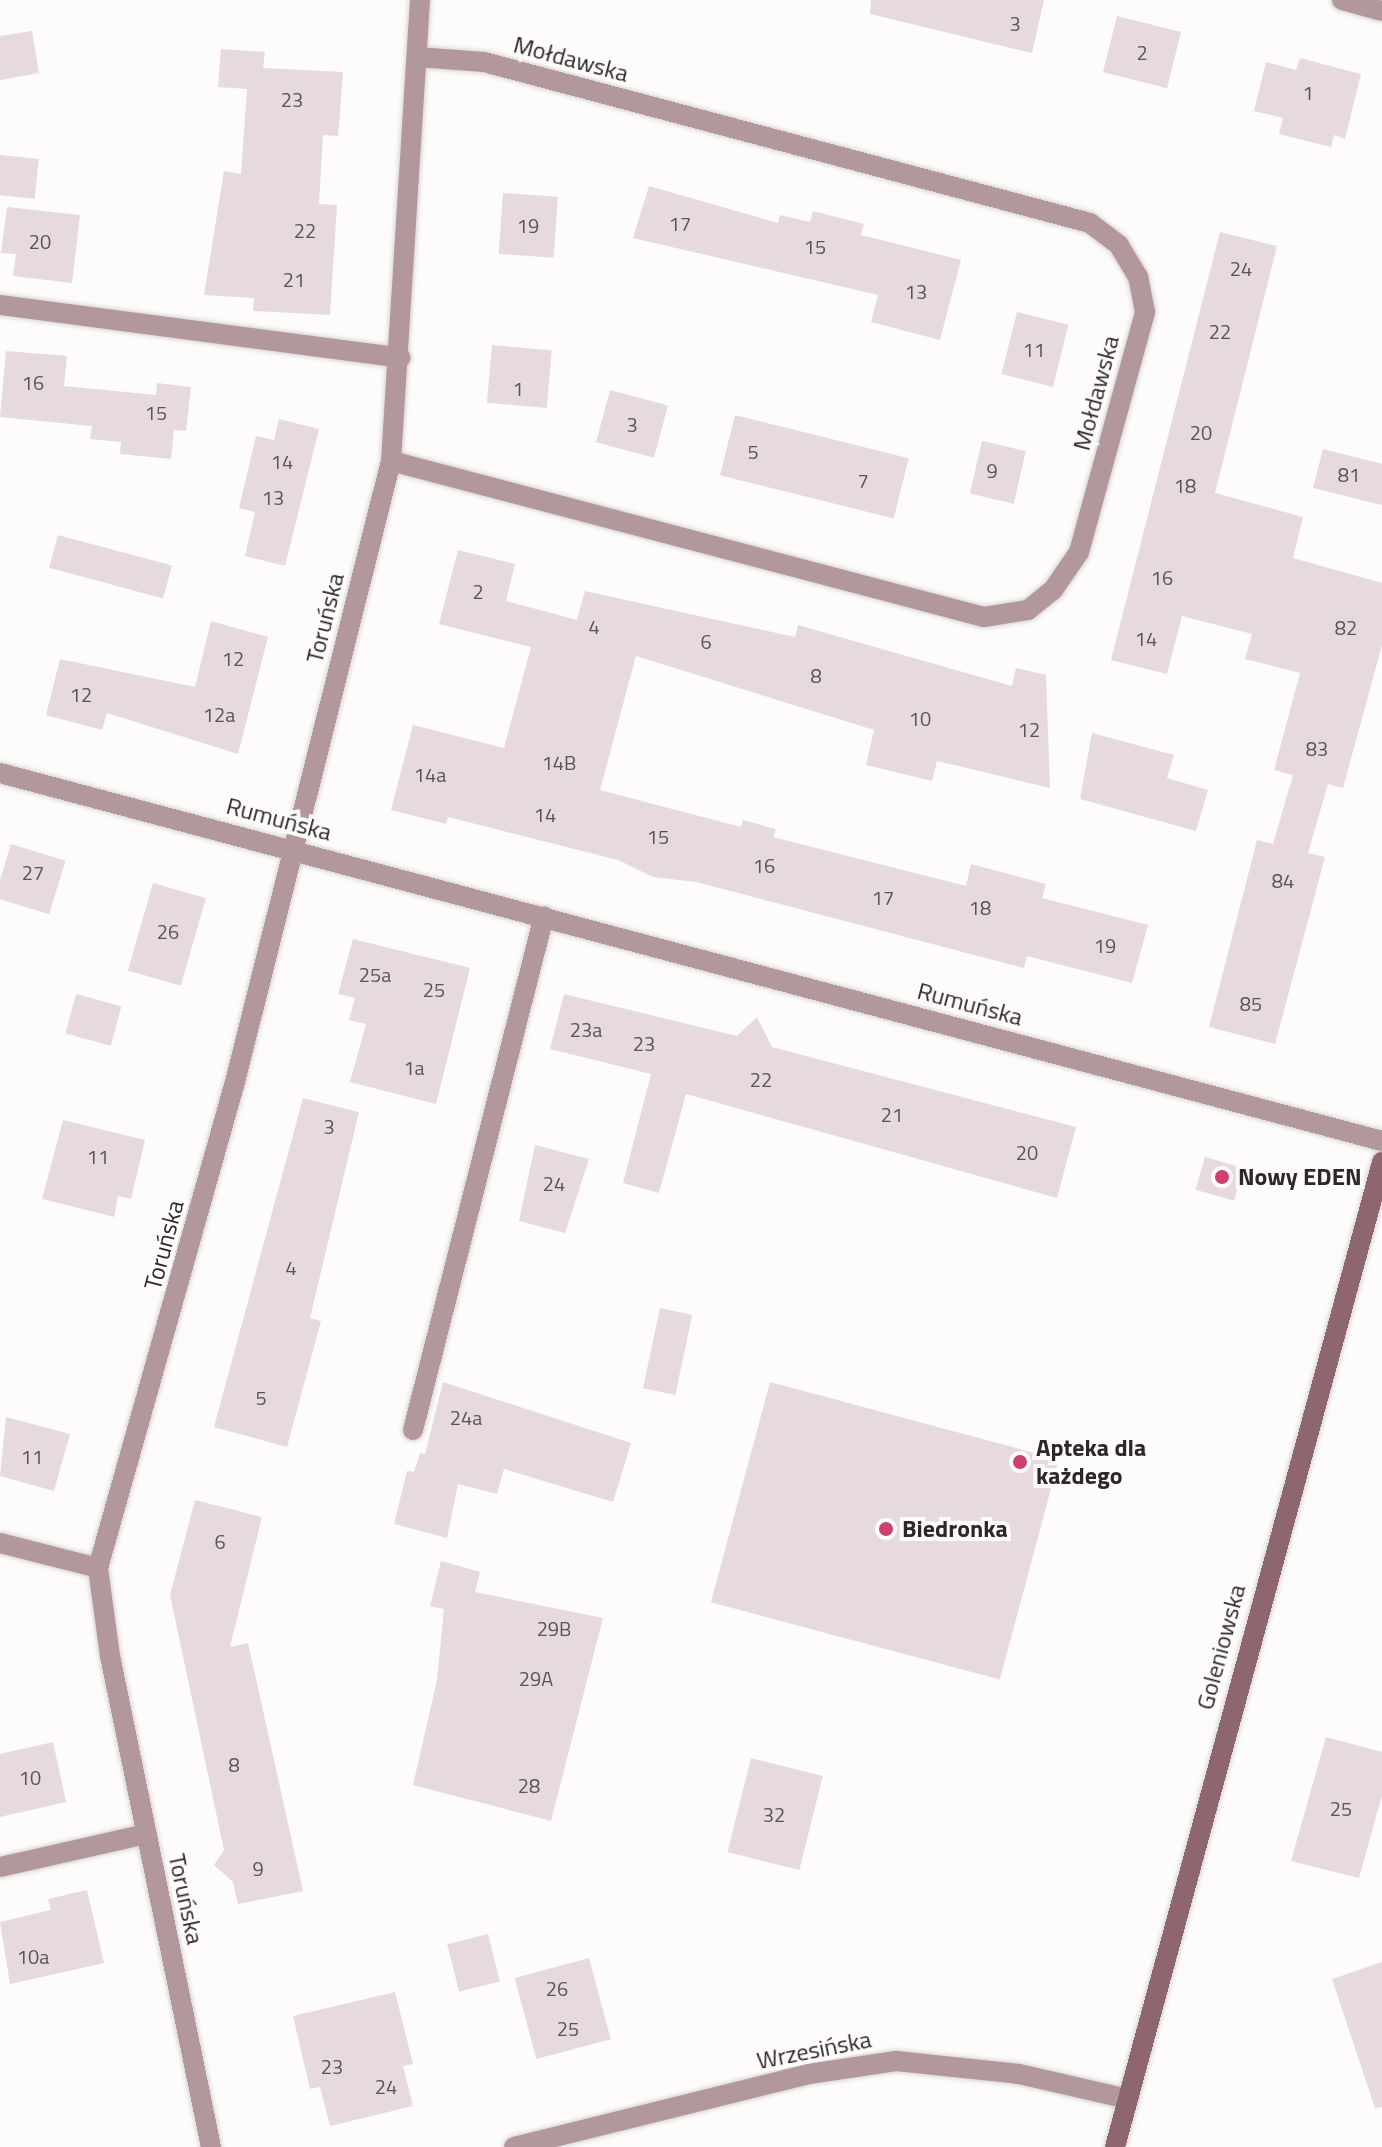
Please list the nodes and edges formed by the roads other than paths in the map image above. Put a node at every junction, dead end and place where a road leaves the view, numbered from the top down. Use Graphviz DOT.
graph roads {
  1 [pos="420,0"];
  2 [pos="1342,0"];
  3 [pos="1382,11"];
  4 [pos="417,57"];
  5 [pos="0,305"];
  6 [pos="401,358"];
  7 [pos="391,461"];
  8 [pos="0,773"];
  9 [pos="295,850"];
  10 [pos="544,916"];
  11 [pos="1382,1141"];
  12 [pos="1381,1170"];
  13 [pos="413,1430"];
  14 [pos="0,1543"];
  15 [pos="98,1568"];
  16 [pos="146,1834"];
  17 [pos="0,1867"];
  18 [pos="1128,2099"];
  19 [pos="211,2147"];
  20 [pos="514,2147"];
  21 [pos="1115,2147"];
  1 -- 4 [label="street, Toruńska"];
  2 -- 3 [label="street"];
  4 -- 6 [label="street, Toruńska"];
  4 -- 7 [label="street, Mołdawska"];
  5 -- 6 [label="street"];
  6 -- 7 [label="street, Toruńska"];
  7 -- 9 [label="street, Toruńska"];
  8 -- 9 [label="street, Rumuńska"];
  9 -- 10 [label="street, Rumuńska"];
  9 -- 15 [label="street, Toruńska"];
  10 -- 11 [label="street, Rumuńska"];
  10 -- 13 [label="street"];
  12 -- 18 [label="street, Goleniowska"];
  14 -- 15 [label="street"];
  15 -- 16 [label="street, Toruńska"];
  16 -- 17 [label="street"];
  16 -- 19 [label="street, Toruńska"];
  18 -- 20 [label="street, Wrzesińska"];
  18 -- 21 [label="street, Goleniowska"];
}
